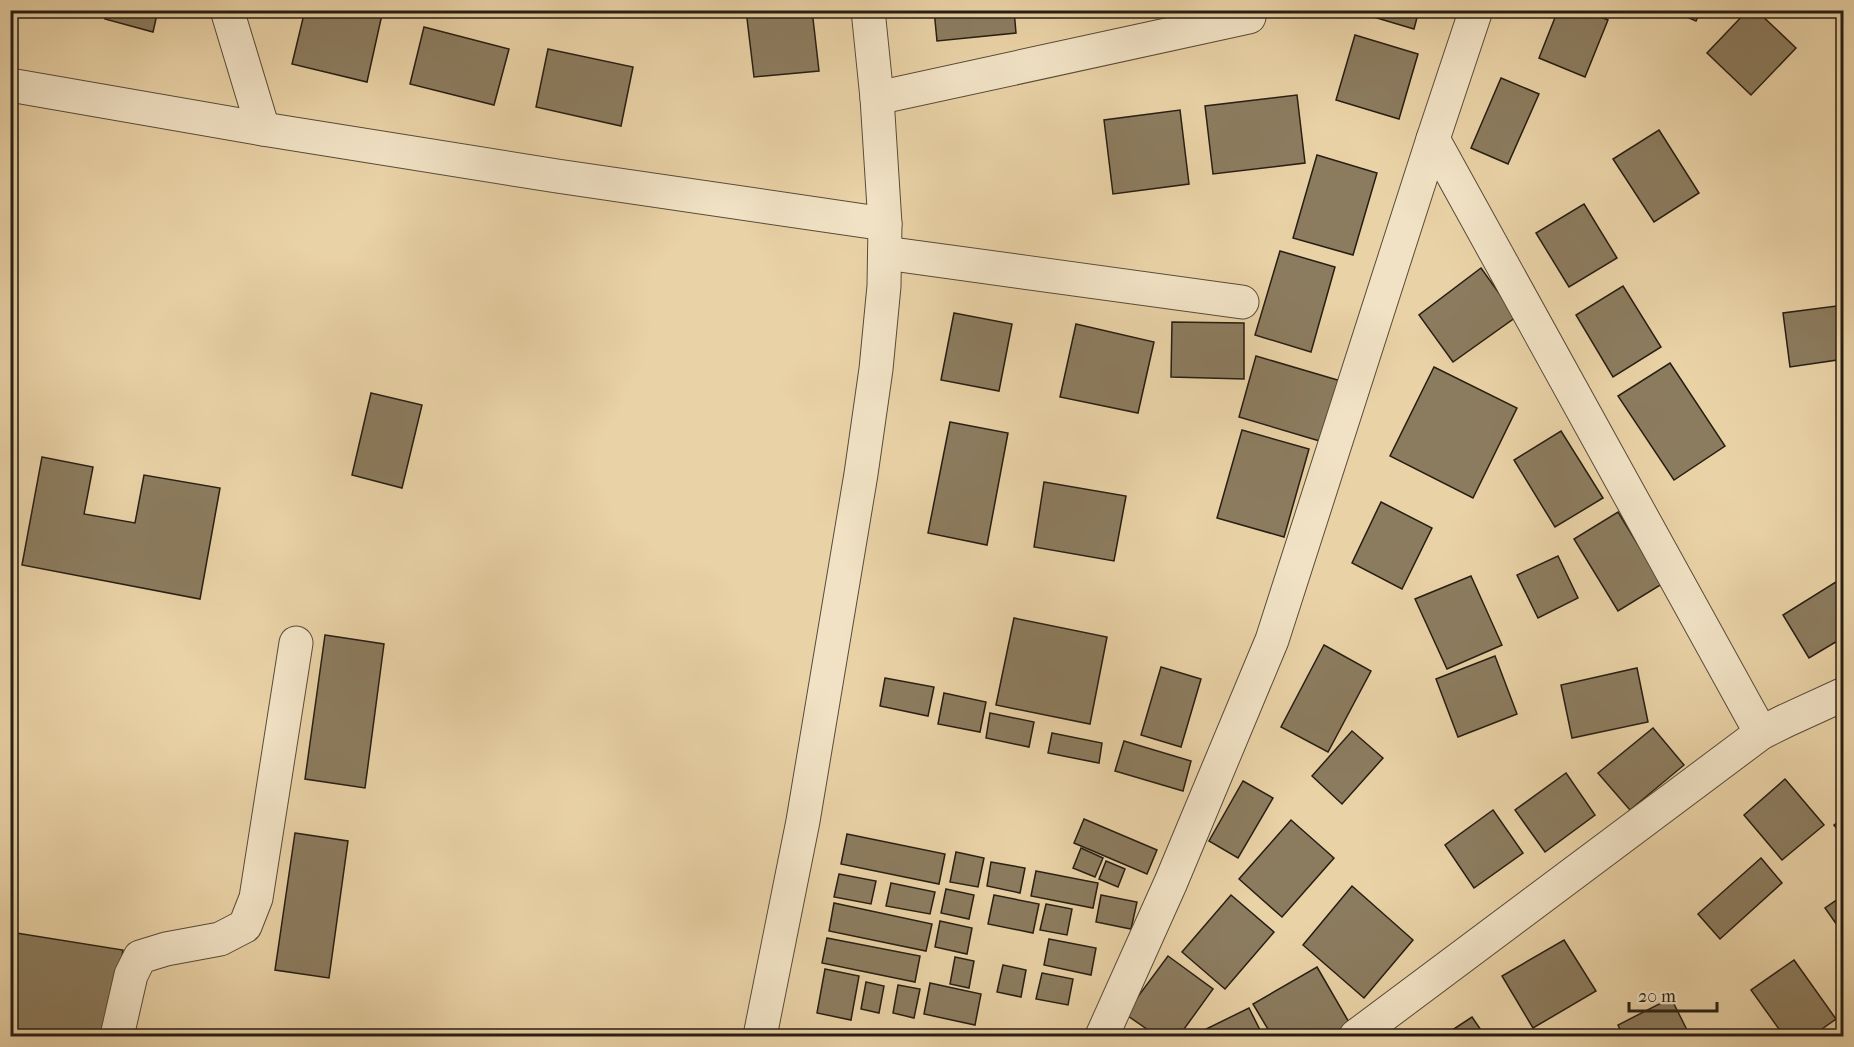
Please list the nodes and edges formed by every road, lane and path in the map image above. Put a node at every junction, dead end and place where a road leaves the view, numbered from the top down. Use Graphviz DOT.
graph roads {
  1 [pos="227,10"];
  2 [pos="868,10"];
  3 [pos="1476,10"];
  4 [pos="1249,17"];
  5 [pos="10,85"];
  6 [pos="877,98"];
  7 [pos="262,129"];
  8 [pos="1433,139"];
  9 [pos="885,238"];
  10 [pos="1242,302"];
  11 [pos="296,643"];
  12 [pos="1844,694"];
  13 [pos="1761,734"];
  14 [pos="117,1036"];
  15 [pos="760,1036"];
  16 [pos="1102,1036"];
  17 [pos="1356,1036"];
  1 -- 7 [label="street"];
  2 -- 6 [label="street"];
  3 -- 8 [label="street"];
  4 -- 6 [label="street"];
  5 -- 7 [label="street"];
  6 -- 9 [label="street"];
  7 -- 9 [label="street"];
  8 -- 13 [label="street"];
  8 -- 16 [label="street"];
  9 -- 10 [label="street"];
  9 -- 15 [label="street"];
  11 -- 14 [label="street"];
  12 -- 13 [label="street"];
  13 -- 17 [label="street"];
}
